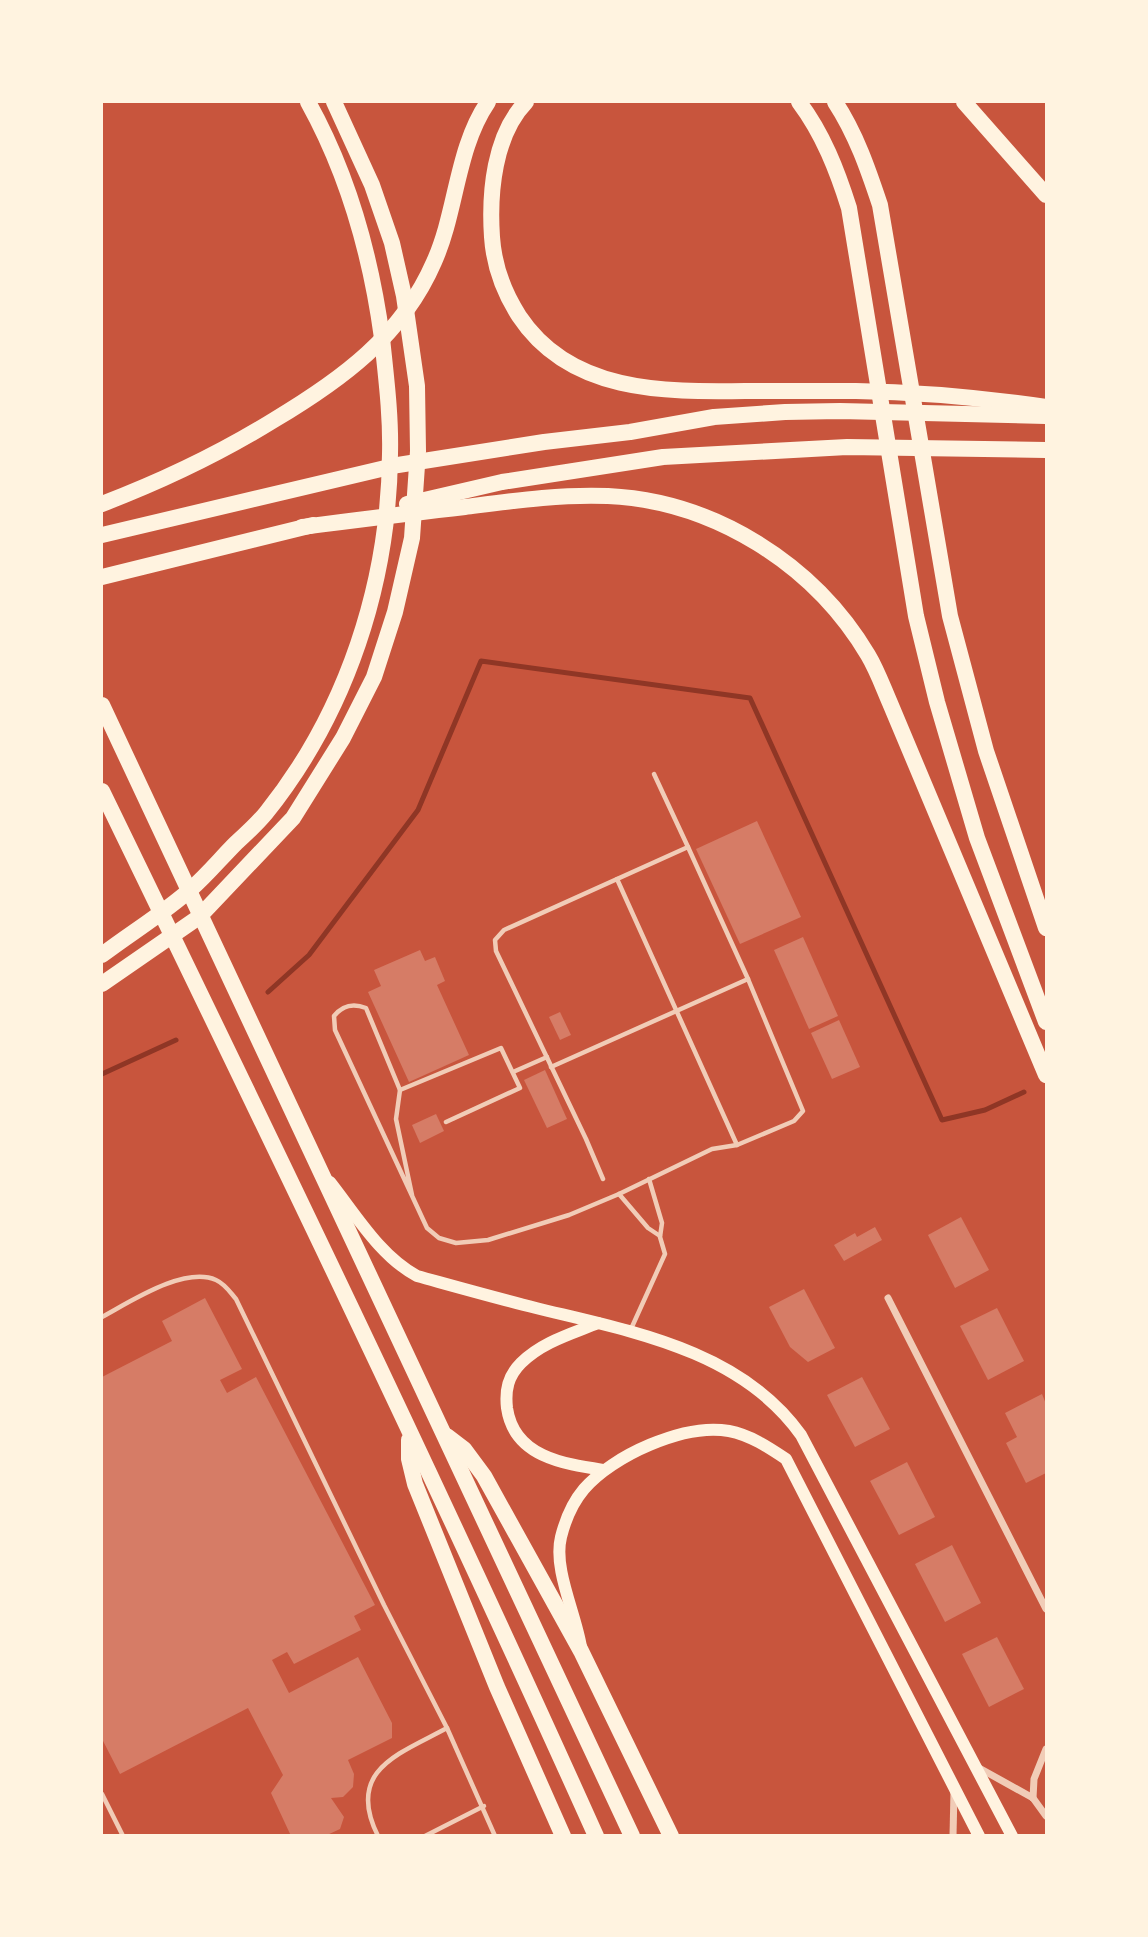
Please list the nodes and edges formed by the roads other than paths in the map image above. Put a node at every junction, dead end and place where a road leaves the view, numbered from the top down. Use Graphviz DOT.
graph roads {
  1 [pos="308,102"];
  2 [pos="334,102"];
  3 [pos="488,102"];
  4 [pos="526,102"];
  5 [pos="799,102"];
  6 [pos="835,102"];
  7 [pos="964,102"];
  8 [pos="1046,195"];
  9 [pos="1046,407"];
  10 [pos="1046,416"];
  11 [pos="1046,450"];
  12 [pos="102,504"];
  13 [pos="302,527"];
  14 [pos="102,535"];
  15 [pos="102,577"];
  16 [pos="103,709"];
  17 [pos="654,774"];
  18 [pos="102,791"];
  19 [pos="688,847"];
  20 [pos="617,879"];
  21 [pos="1046,928"];
  22 [pos="102,955"];
  23 [pos="748,979"];
  24 [pos="102,985"];
  25 [pos="678,1010"];
  26 [pos="1046,1022"];
  27 [pos="547,1057"];
  28 [pos="551,1067"];
  29 [pos="513,1072"];
  30 [pos="1046,1075"];
  31 [pos="400,1090"];
  32 [pos="446,1122"];
  33 [pos="737,1145"];
  34 [pos="321,1171"];
  35 [pos="603,1179"];
  36 [pos="649,1179"];
  37 [pos="620,1194"];
  38 [pos="412,1195"];
  39 [pos="660,1237"];
  40 [pos="888,1298"];
  41 [pos="102,1317"];
  42 [pos="599,1322"];
  43 [pos="630,1331"];
  44 [pos="409,1434"];
  45 [pos="445,1434"];
  46 [pos="604,1470"];
  47 [pos="1046,1609"];
  48 [pos="581,1651"];
  49 [pos="447,1728"];
  50 [pos="1046,1749"];
  51 [pos="975,1766"];
  52 [pos="954,1787"];
  53 [pos="102,1794"];
  54 [pos="1033,1798"];
  55 [pos="484,1805"];
  56 [pos="1046,1816"];
  57 [pos="123,1836"];
  58 [pos="378,1836"];
  59 [pos="425,1836"];
  60 [pos="495,1836"];
  61 [pos="563,1836"];
  62 [pos="596,1836"];
  63 [pos="632,1836"];
  64 [pos="671,1836"];
  65 [pos="953,1836"];
  66 [pos="979,1836"];
  67 [pos="1012,1836"];
  1 -- 22 [label="highway"];
  2 -- 24 [label="highway"];
  3 -- 12 [label="highway"];
  4 -- 9 [label="highway"];
  5 -- 26 [label="highway"];
  6 -- 21 [label="highway"];
  7 -- 8 [label="highway"];
  10 -- 14 [label="highway"];
  11 -- 13 [label="highway"];
  13 -- 15 [label="highway"];
  13 -- 30 [label="highway"];
  16 -- 34 [label="highway"];
  17 -- 19 [label="lane"];
  18 -- 44 [label="highway"];
  19 -- 20 [label="lane"];
  19 -- 23 [label="lane"];
  20 -- 25 [label="lane"];
  20 -- 27 [label="lane"];
  23 -- 25 [label="lane"];
  23 -- 33 [label="lane"];
  25 -- 28 [label="lane"];
  25 -- 33 [label="lane"];
  27 -- 28 [label="lane"];
  27 -- 29 [label="lane"];
  28 -- 35 [label="lane"];
  29 -- 31 [label="lane"];
  29 -- 32 [label="lane"];
  31 -- 38 [label="lane"];
  31 -- 38 [label="lane"];
  33 -- 36 [label="lane"];
  34 -- 42 [label="main road"];
  34 -- 45 [label="highway"];
  36 -- 37 [label="lane"];
  36 -- 39 [label="lane"];
  37 -- 38 [label="lane"];
  37 -- 39 [label="lane"];
  39 -- 43 [label="lane"];
  40 -- 47 [label="street"];
  41 -- 49 [label="lane"];
  42 -- 43 [label="main road"];
  42 -- 46 [label="main road"];
  43 -- 51 [label="main road"];
  44 -- 61 [label="highway"];
  44 -- 62 [label="highway"];
  45 -- 48 [label="highway"];
  45 -- 63 [label="highway"];
  46 -- 48 [label="main road"];
  46 -- 52 [label="main road"];
  48 -- 64 [label="highway"];
  49 -- 55 [label="lane"];
  49 -- 58 [label="lane"];
  50 -- 54 [label="street"];
  51 -- 54 [label="street"];
  51 -- 67 [label="main road"];
  52 -- 65 [label="street"];
  52 -- 66 [label="main road"];
  53 -- 57 [label="lane"];
  54 -- 56 [label="street"];
  55 -- 59 [label="lane"];
  55 -- 60 [label="lane"];
}
